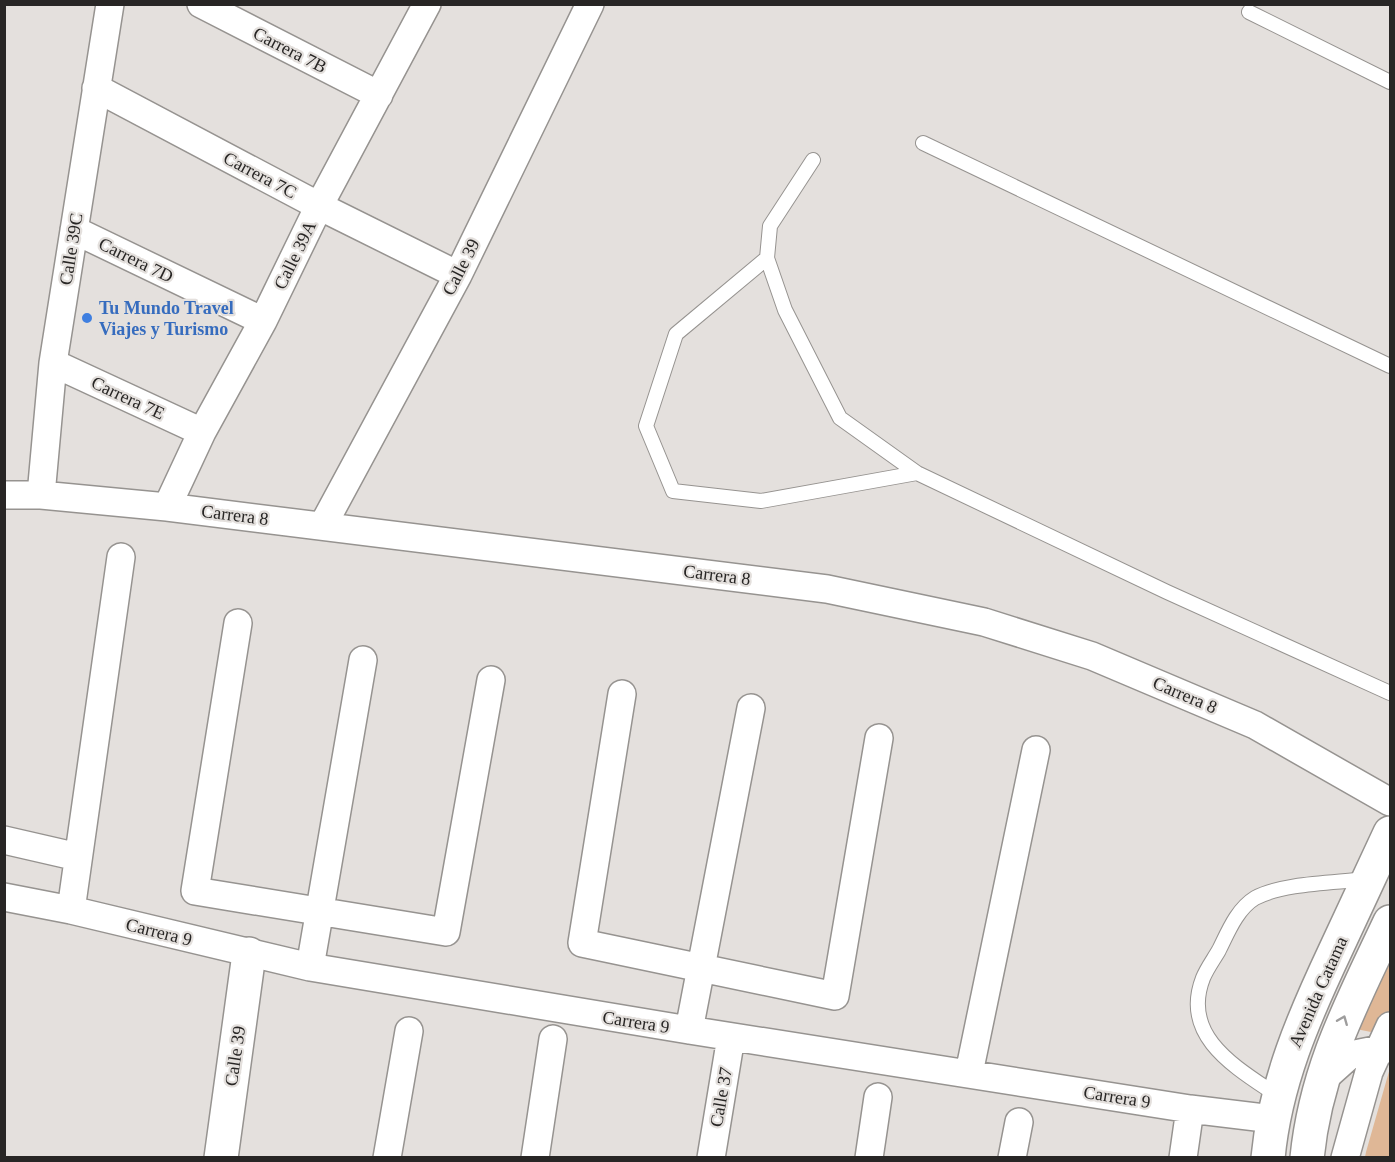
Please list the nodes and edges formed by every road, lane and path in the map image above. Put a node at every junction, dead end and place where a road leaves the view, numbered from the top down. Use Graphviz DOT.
graph roads {
  1 [pos="110,4"];
  2 [pos="201,4"];
  3 [pos="427,4"];
  4 [pos="590,4"];
  5 [pos="1249,12"];
  6 [pos="1390,82"];
  7 [pos="96,88"];
  8 [pos="379,95"];
  9 [pos="922,143"];
  10 [pos="813,160"];
  11 [pos="319,206"];
  12 [pos="74,230"];
  13 [pos="767,258"];
  14 [pos="458,276"];
  15 [pos="263,321"];
  16 [pos="53,363"];
  17 [pos="1390,366"];
  18 [pos="202,432"];
  19 [pos="917,473"];
  20 [pos="4,495"];
  21 [pos="41,495"];
  22 [pos="167,507"];
  23 [pos="323,525"];
  24 [pos="121,557"];
  25 [pos="238,623"];
  26 [pos="363,660"];
  27 [pos="491,680"];
  28 [pos="1390,693"];
  29 [pos="622,694"];
  30 [pos="751,708"];
  31 [pos="879,738"];
  32 [pos="1036,750"];
  33 [pos="1390,802"];
  34 [pos="1390,833"];
  35 [pos="4,840"];
  36 [pos="78,857"];
  37 [pos="1369,879"];
  38 [pos="4,897"];
  39 [pos="71,910"];
  40 [pos="320,911"];
  41 [pos="1390,922"];
  42 [pos="249,954"];
  43 [pos="310,967"];
  44 [pos="701,968"];
  45 [pos="689,1030"];
  46 [pos="409,1031"];
  47 [pos="731,1037"];
  48 [pos="553,1039"];
  49 [pos="1387,1041"];
  50 [pos="969,1073"];
  51 [pos="1321,1081"];
  52 [pos="878,1097"];
  53 [pos="1276,1108"];
  54 [pos="1190,1109"];
  55 [pos="1019,1122"];
  56 [pos="221,1158"];
  57 [pos="387,1158"];
  58 [pos="535,1158"];
  59 [pos="711,1158"];
  60 [pos="869,1158"];
  61 [pos="1012,1158"];
  62 [pos="1182,1158"];
  63 [pos="1268,1158"];
  64 [pos="1307,1158"];
  65 [pos="1345,1158"];
  1 -- 7 [label="street, Calle 39C"];
  2 -- 8 [label="street, Carrera 7B"];
  3 -- 8 [label="street, Calle 39A"];
  4 -- 14 [label="street, Calle 39"];
  5 -- 6 [label="lane"];
  7 -- 11 [label="street, Carrera 7C"];
  7 -- 12 [label="street, Calle 39C"];
  8 -- 11 [label="street, Calle 39A"];
  9 -- 17 [label="lane"];
  10 -- 13 [label="lane"];
  11 -- 14 [label="street, Carrera 7C"];
  11 -- 15 [label="street, Calle 39A"];
  12 -- 15 [label="street, Carrera 7D"];
  12 -- 16 [label="street, Calle 39C"];
  13 -- 19 [label="lane"];
  13 -- 19 [label="lane"];
  14 -- 23 [label="street, Calle 39"];
  15 -- 18 [label="street, Calle 39A"];
  16 -- 18 [label="street, Carrera 7E"];
  16 -- 21 [label="street, Calle 39C"];
  18 -- 22 [label="street, Calle 39A"];
  19 -- 28 [label="lane"];
  20 -- 21 [label="street, Carrera 8"];
  21 -- 22 [label="street, Carrera 8"];
  22 -- 23 [label="street, Carrera 8"];
  23 -- 33 [label="street, Carrera 8"];
  24 -- 36 [label="street"];
  25 -- 40 [label="street"];
  26 -- 40 [label="street"];
  27 -- 40 [label="street"];
  29 -- 44 [label="street"];
  30 -- 44 [label="street"];
  31 -- 44 [label="street"];
  32 -- 50 [label="street"];
  34 -- 37 [label="main road, Avenida Catama"];
  35 -- 36 [label="street"];
  36 -- 39 [label="street"];
  37 -- 53 [label="main road, Avenida Catama"];
  37 -- 53 [label="lane"];
  38 -- 39 [label="street, Carrera 9"];
  39 -- 42 [label="street, Carrera 9"];
  40 -- 43 [label="street"];
  51 -- 41 [label="main road, Avenida Catama, one-way"];
  42 -- 43 [label="street, Carrera 9"];
  42 -- 56 [label="main road, Calle 39"];
  43 -- 45 [label="street, Carrera 9"];
  44 -- 45 [label="street"];
  45 -- 47 [label="street, Carrera 9"];
  46 -- 57 [label="street"];
  47 -- 50 [label="street, Carrera 9"];
  47 -- 59 [label="street, Calle 37"];
  48 -- 58 [label="street"];
  49 -- 51 [label="street"];
  49 -- 65 [label="street"];
  50 -- 54 [label="street, Carrera 9"];
  51 -- 64 [label="main road, Avenida Catama"];
  52 -- 60 [label="street"];
  53 -- 54 [label="street, Carrera 9"];
  53 -- 63 [label="main road, Avenida Catama"];
  54 -- 62 [label="street"];
  55 -- 61 [label="street"];
}
